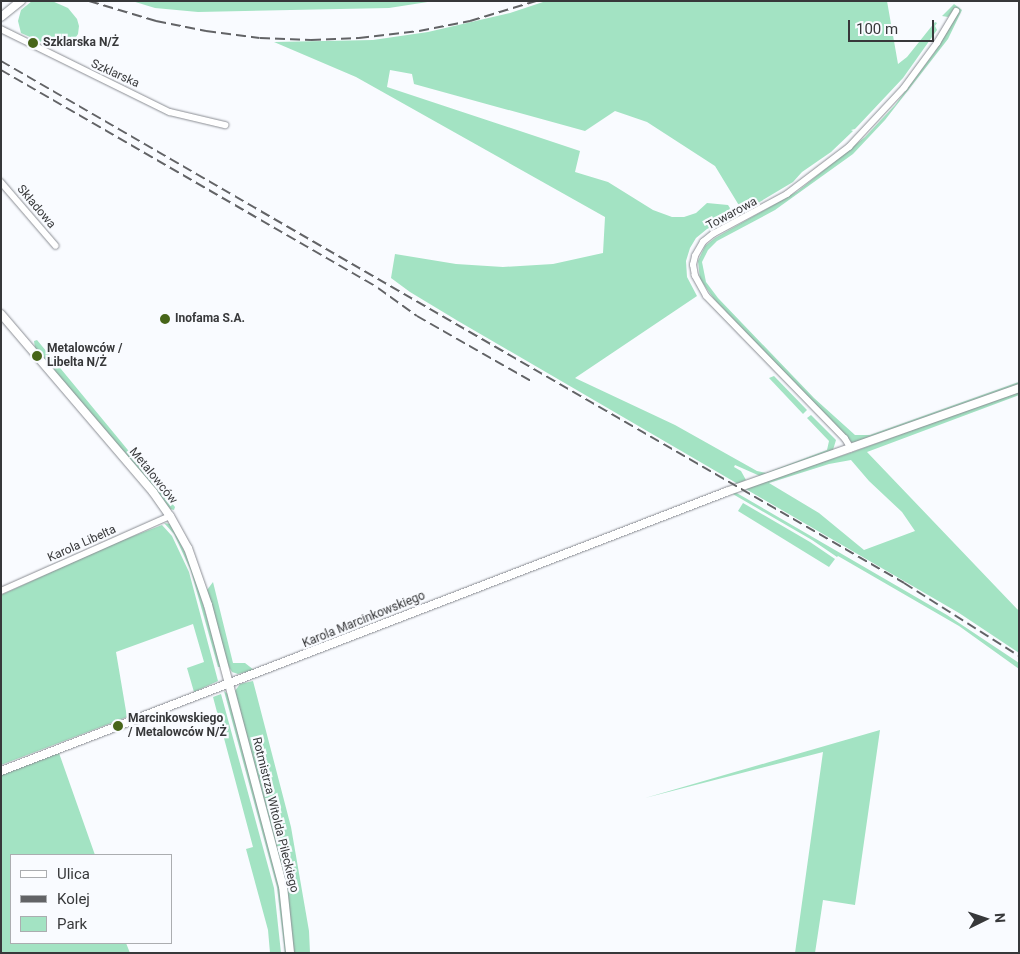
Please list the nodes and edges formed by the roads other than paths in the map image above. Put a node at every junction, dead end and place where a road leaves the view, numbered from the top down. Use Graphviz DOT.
graph roads {
  1 [pos="21,1"];
  2 [pos="956,11"];
  3 [pos="1,17"];
  4 [pos="1,29"];
  5 [pos="225,125"];
  6 [pos="1,182"];
  7 [pos="56,246"];
  8 [pos="1,314"];
  9 [pos="1019,388"];
  10 [pos="851,449"];
  11 [pos="170,516"];
  12 [pos="1,590"];
  13 [pos="229,684"];
  14 [pos="1,771"];
  15 [pos="290,953"];
  1 -- 3 [label="street"];
  2 -- 10 [label="street, Towarowa"];
  4 -- 5 [label="street, Szklarska"];
  6 -- 7 [label="street, Składowa"];
  8 -- 11 [label="street, Metalowców"];
  9 -- 10 [label="street, Karola Marcinkowskiego"];
  10 -- 13 [label="street, Karola Marcinkowskiego"];
  11 -- 12 [label="street, Karola Libelta"];
  11 -- 13 [label="street, Metalowców"];
  13 -- 14 [label="street, Karola Marcinkowskiego"];
  13 -- 15 [label="street, Rotmistrza Witolda Pileckiego"];
}
